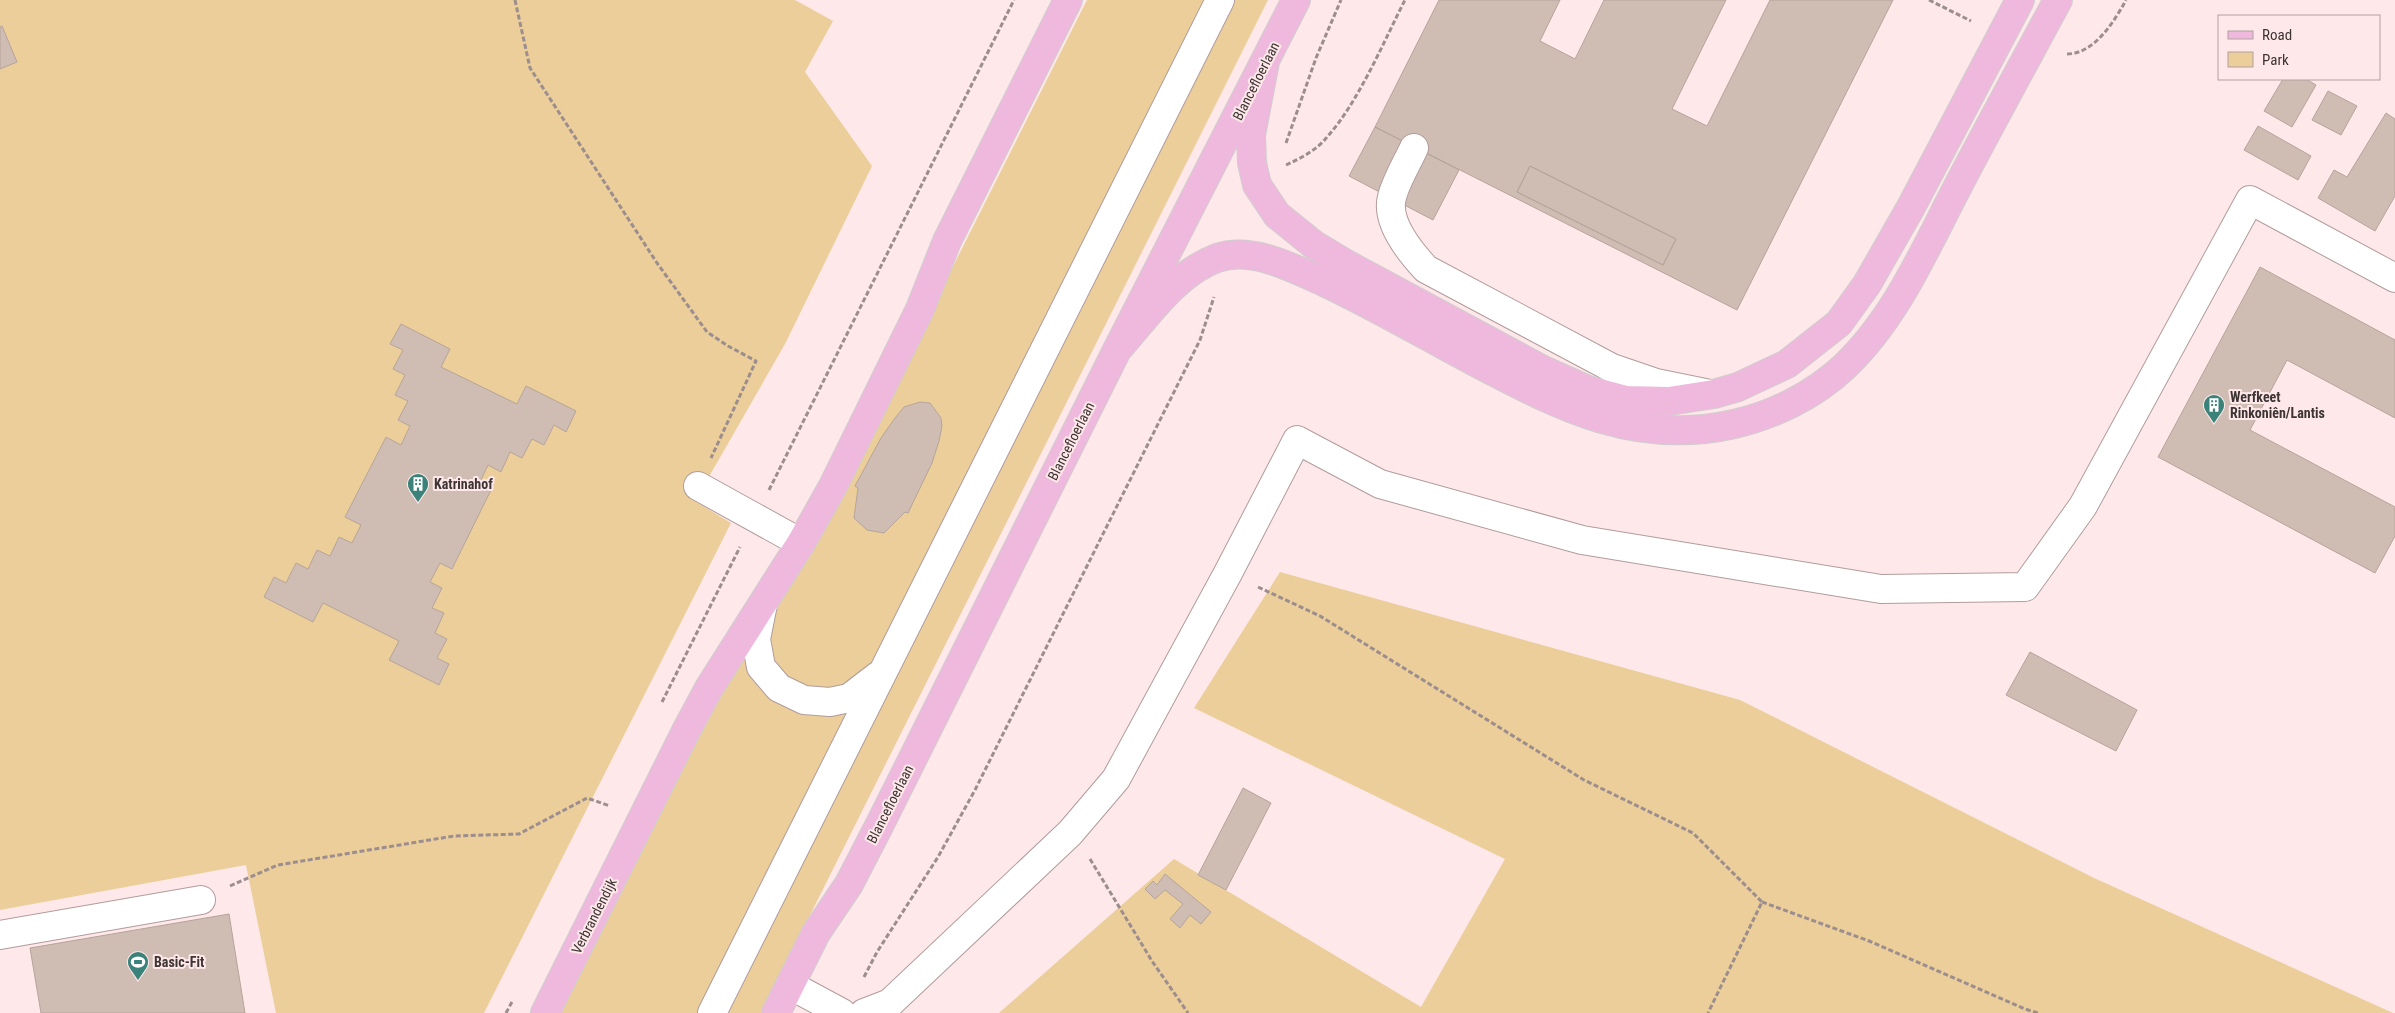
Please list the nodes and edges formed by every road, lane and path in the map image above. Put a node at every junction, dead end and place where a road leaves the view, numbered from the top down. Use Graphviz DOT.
graph roads {
  1 [pos="515,0"];
  2 [pos="1014,0"];
  3 [pos="1068,0"];
  4 [pos="1220,0"];
  5 [pos="1296,0"];
  6 [pos="1341,0"];
  7 [pos="1406,0"];
  8 [pos="1929,0"];
  9 [pos="2020,0"];
  10 [pos="2058,0"];
  11 [pos="2126,0"];
  12 [pos="1974,23"];
  13 [pos="2064,54"];
  14 [pos="1265,62"];
  15 [pos="1414,148"];
  16 [pos="1267,178"];
  17 [pos="1218,257"];
  18 [pos="2395,278"];
  19 [pos="1117,350"];
  20 [pos="1714,394"];
  21 [pos="698,486"];
  22 [pos="756,517"];
  23 [pos="802,543"];
  24 [pos="1228,574"];
  25 [pos="763,602"];
  26 [pos="884,672"];
  27 [pos="661,702"];
  28 [pos="610,806"];
  29 [pos="1070,833"];
  30 [pos="200,900"];
  31 [pos="1762,902"];
  32 [pos="0,935"];
  33 [pos="863,978"];
  34 [pos="790,985"];
  35 [pos="2024,1011"];
  36 [pos="545,1013"];
  37 [pos="712,1013"];
  38 [pos="776,1013"];
  39 [pos="842,1013"];
  40 [pos="864,1013"];
  41 [pos="1188,1013"];
  42 [pos="1708,1013"];
  43 [pos="2038,1013"];
  1 -- 21 [label="path"];
  2 -- 22 [label="path"];
  3 -- 23 [label="main road"];
  4 -- 26 [label="street"];
  5 -- 14 [label="main road, Blancefloerlaan"];
  6 -- 16 [label="path"];
  7 -- 16 [label="path"];
  8 -- 12 [label="path"];
  9 -- 20 [label="main road"];
  10 -- 17 [label="main road"];
  11 -- 13 [label="path"];
  14 -- 16 [label="main road"];
  14 -- 19 [label="main road, Blancefloerlaan"];
  15 -- 20 [label="street"];
  16 -- 20 [label="main road"];
  17 -- 19 [label="main road"];
  17 -- 33 [label="path"];
  18 -- 24 [label="street"];
  19 -- 34 [label="main road, Blancefloerlaan"];
  21 -- 22 [label="street"];
  22 -- 23 [label="street"];
  22 -- 27 [label="path"];
  23 -- 25 [label="main road"];
  24 -- 29 [label="street"];
  24 -- 31 [label="path"];
  25 -- 26 [label="street"];
  25 -- 36 [label="main road, Verbrandendijk"];
  26 -- 37 [label="street"];
  28 -- 30 [label="path"];
  29 -- 40 [label="street"];
  29 -- 41 [label="path"];
  30 -- 32 [label="street"];
  31 -- 35 [label="path"];
  31 -- 42 [label="path"];
  34 -- 38 [label="main road"];
  34 -- 39 [label="street"];
  35 -- 43 [label="path"];
}
